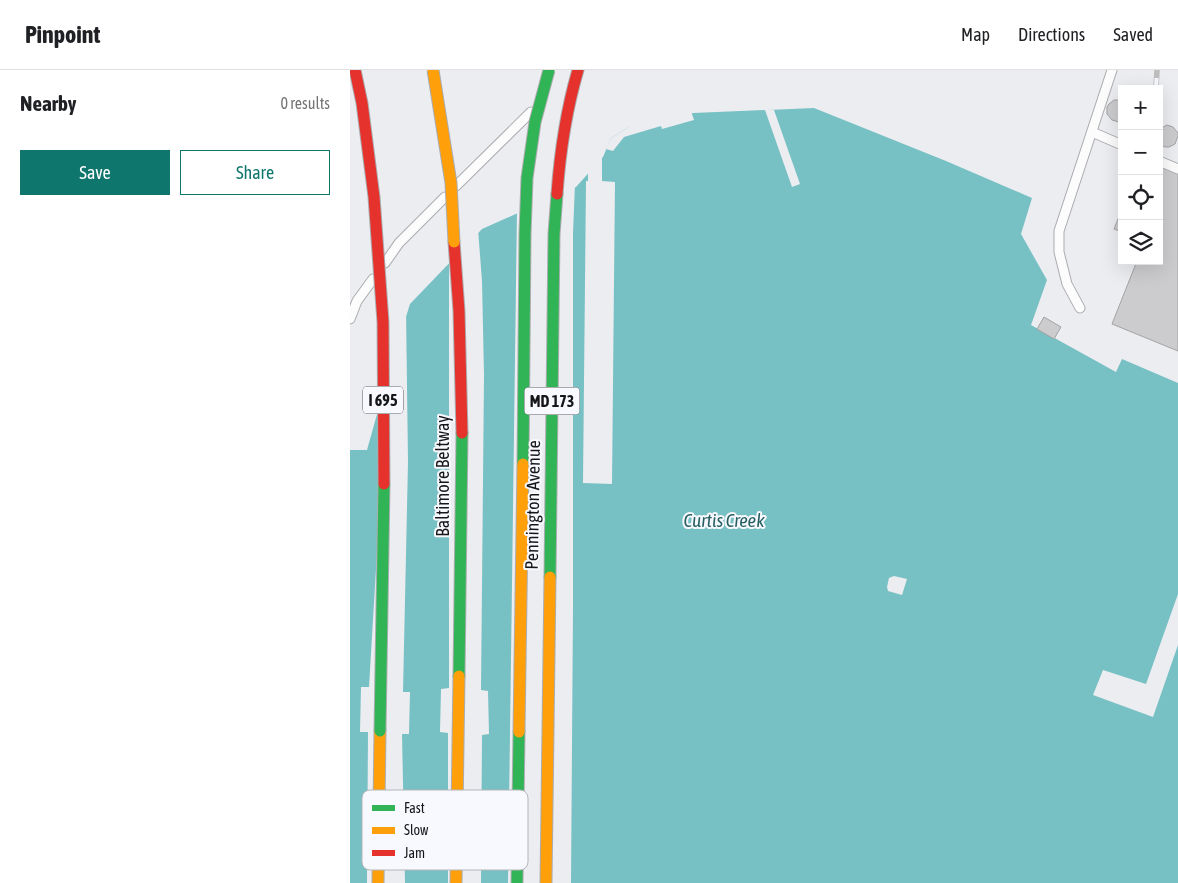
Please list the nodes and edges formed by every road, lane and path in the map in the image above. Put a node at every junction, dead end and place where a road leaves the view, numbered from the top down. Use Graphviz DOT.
graph roads {
  1 [pos="355,70"];
  2 [pos="433,70"];
  3 [pos="549,70"];
  4 [pos="573,70"];
  5 [pos="578,70"];
  6 [pos="1112,70"];
  7 [pos="566,77"];
  8 [pos="552,91"];
  9 [pos="1092,132"];
  10 [pos="1118,143"];
  11 [pos="1163,163"];
  12 [pos="1178,169"];
  13 [pos="1080,308"];
  14 [pos="350,320"];
  15 [pos="379,790"];
  16 [pos="457,790"];
  17 [pos="518,790"];
  18 [pos="378,870"];
  19 [pos="456,870"];
  20 [pos="517,870"];
  21 [pos="378,883"];
  22 [pos="456,883"];
  23 [pos="517,883"];
  24 [pos="546,883"];
  1 -- 15 [label="main road, I 695, bridge"];
  2 -- 16 [label="main road, Baltimore Beltway, bridge"];
  3 -- 17 [label="main road, Pennington Avenue / MD 173, bridge"];
  4 -- 7 [label="lane"];
  5 -- 24 [label="main road, Pennington Avenue / MD 173"];
  6 -- 9 [label="lane"];
  8 -- 14 [label="lane"];
  9 -- 10 [label="lane"];
  9 -- 13 [label="lane"];
  11 -- 12 [label="lane"];
  18 -- 21 [label="main road, I 695, bridge"];
  19 -- 22 [label="main road, Baltimore Beltway, bridge"];
  20 -- 23 [label="main road, Pennington Avenue / MD 173, bridge"];
}
